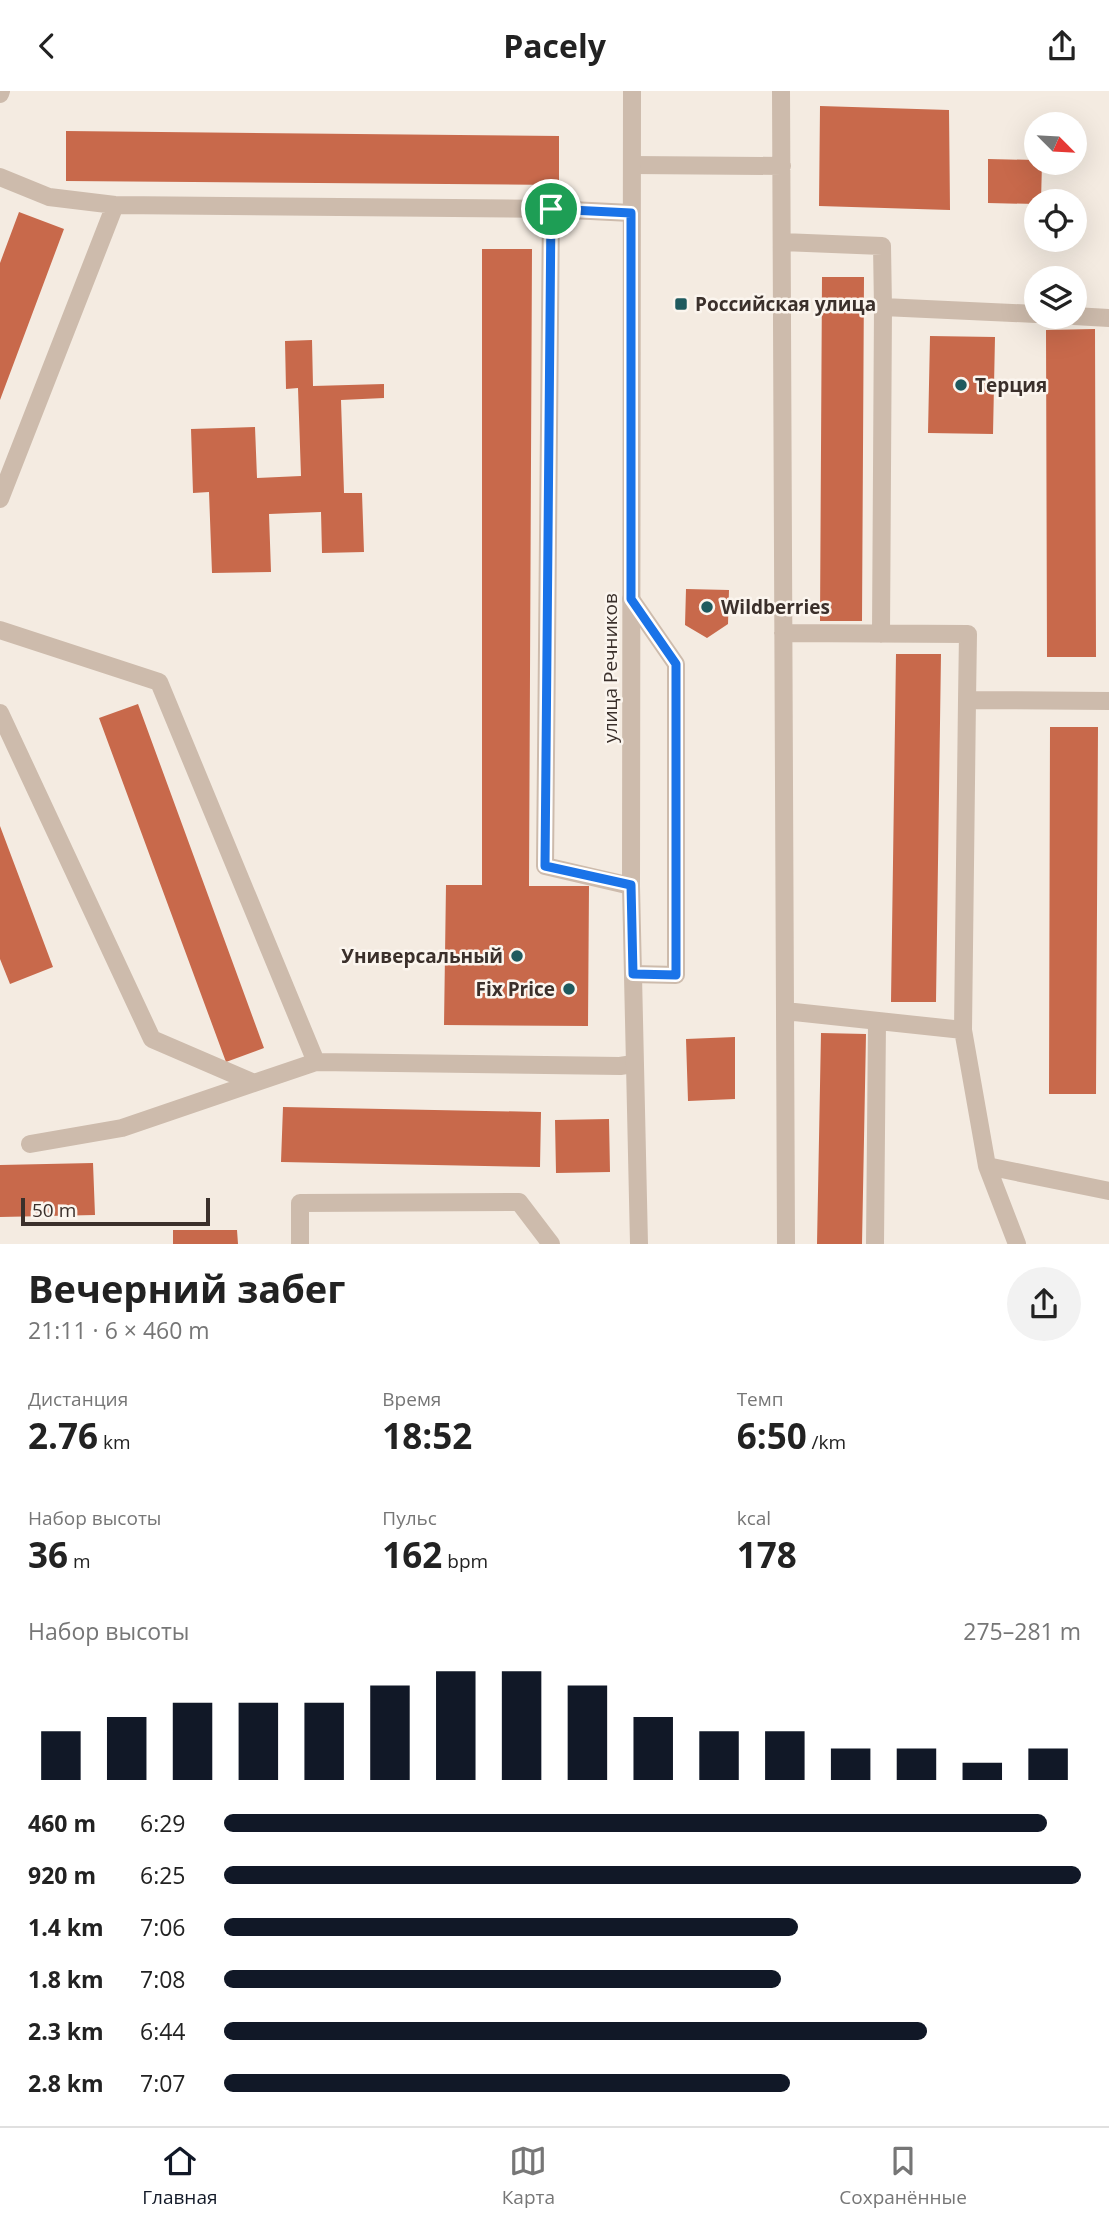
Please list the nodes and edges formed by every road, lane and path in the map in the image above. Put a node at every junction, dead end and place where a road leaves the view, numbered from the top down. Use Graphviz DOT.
graph roads {
  1 [pos="632,91"];
  2 [pos="781,91"];
  3 [pos="632,165"];
  4 [pos="782,166"];
  5 [pos="0,177"];
  6 [pos="115,205"];
  7 [pos="551,209"];
  8 [pos="631,213"];
  9 [pos="782,242"];
  10 [pos="883,307"];
  11 [pos="1024,313"];
  12 [pos="1087,317"];
  13 [pos="1109,318"];
  14 [pos="0,499"];
  15 [pos="631,599"];
  16 [pos="0,630"];
  17 [pos="783,633"];
  18 [pos="881,634"];
  19 [pos="967,701"];
  20 [pos="1109,701"];
  21 [pos="0,713"];
  22 [pos="631,885"];
  23 [pos="633,974"];
  24 [pos="785,1011"];
  25 [pos="877,1021"];
  26 [pos="963,1030"];
  27 [pos="316,1062"];
  28 [pos="634,1064"];
  29 [pos="254,1083"];
  30 [pos="30,1144"];
  31 [pos="986,1166"];
  32 [pos="1109,1191"];
  33 [pos="300,1244"];
  34 [pos="551,1244"];
  35 [pos="639,1244"];
  36 [pos="786,1244"];
  37 [pos="875,1244"];
  38 [pos="1017,1244"];
  1 -- 3 [label="street, улица Речников"];
  2 -- 4 [label="street"];
  3 -- 4 [label="street"];
  3 -- 8 [label="street, улица Речников"];
  4 -- 9 [label="street"];
  5 -- 6 [label="street"];
  6 -- 7 [label="street"];
  6 -- 14 [label="street"];
  7 -- 8 [label="street"];
  7 -- 22 [label="street"];
  8 -- 15 [label="street, улица Речников"];
  9 -- 10 [label="street"];
  9 -- 17 [label="street"];
  10 -- 11 [label="street"];
  10 -- 18 [label="street"];
  12 -- 13 [label="street"];
  15 -- 22 [label="street, улица Речников"];
  15 -- 23 [label="street"];
  16 -- 27 [label="street"];
  17 -- 18 [label="street"];
  17 -- 24 [label="street"];
  18 -- 19 [label="street"];
  19 -- 20 [label="street"];
  19 -- 26 [label="street"];
  21 -- 29 [label="street"];
  22 -- 23 [label="street, улица Речников"];
  23 -- 28 [label="street, улица Речников"];
  24 -- 25 [label="street"];
  24 -- 36 [label="street"];
  25 -- 26 [label="street"];
  25 -- 37 [label="street"];
  26 -- 31 [label="street"];
  27 -- 28 [label="street"];
  27 -- 29 [label="street"];
  28 -- 35 [label="street, улица Речников"];
  29 -- 30 [label="street"];
  31 -- 32 [label="street"];
  31 -- 38 [label="street"];
  33 -- 34 [label="street"];
}
